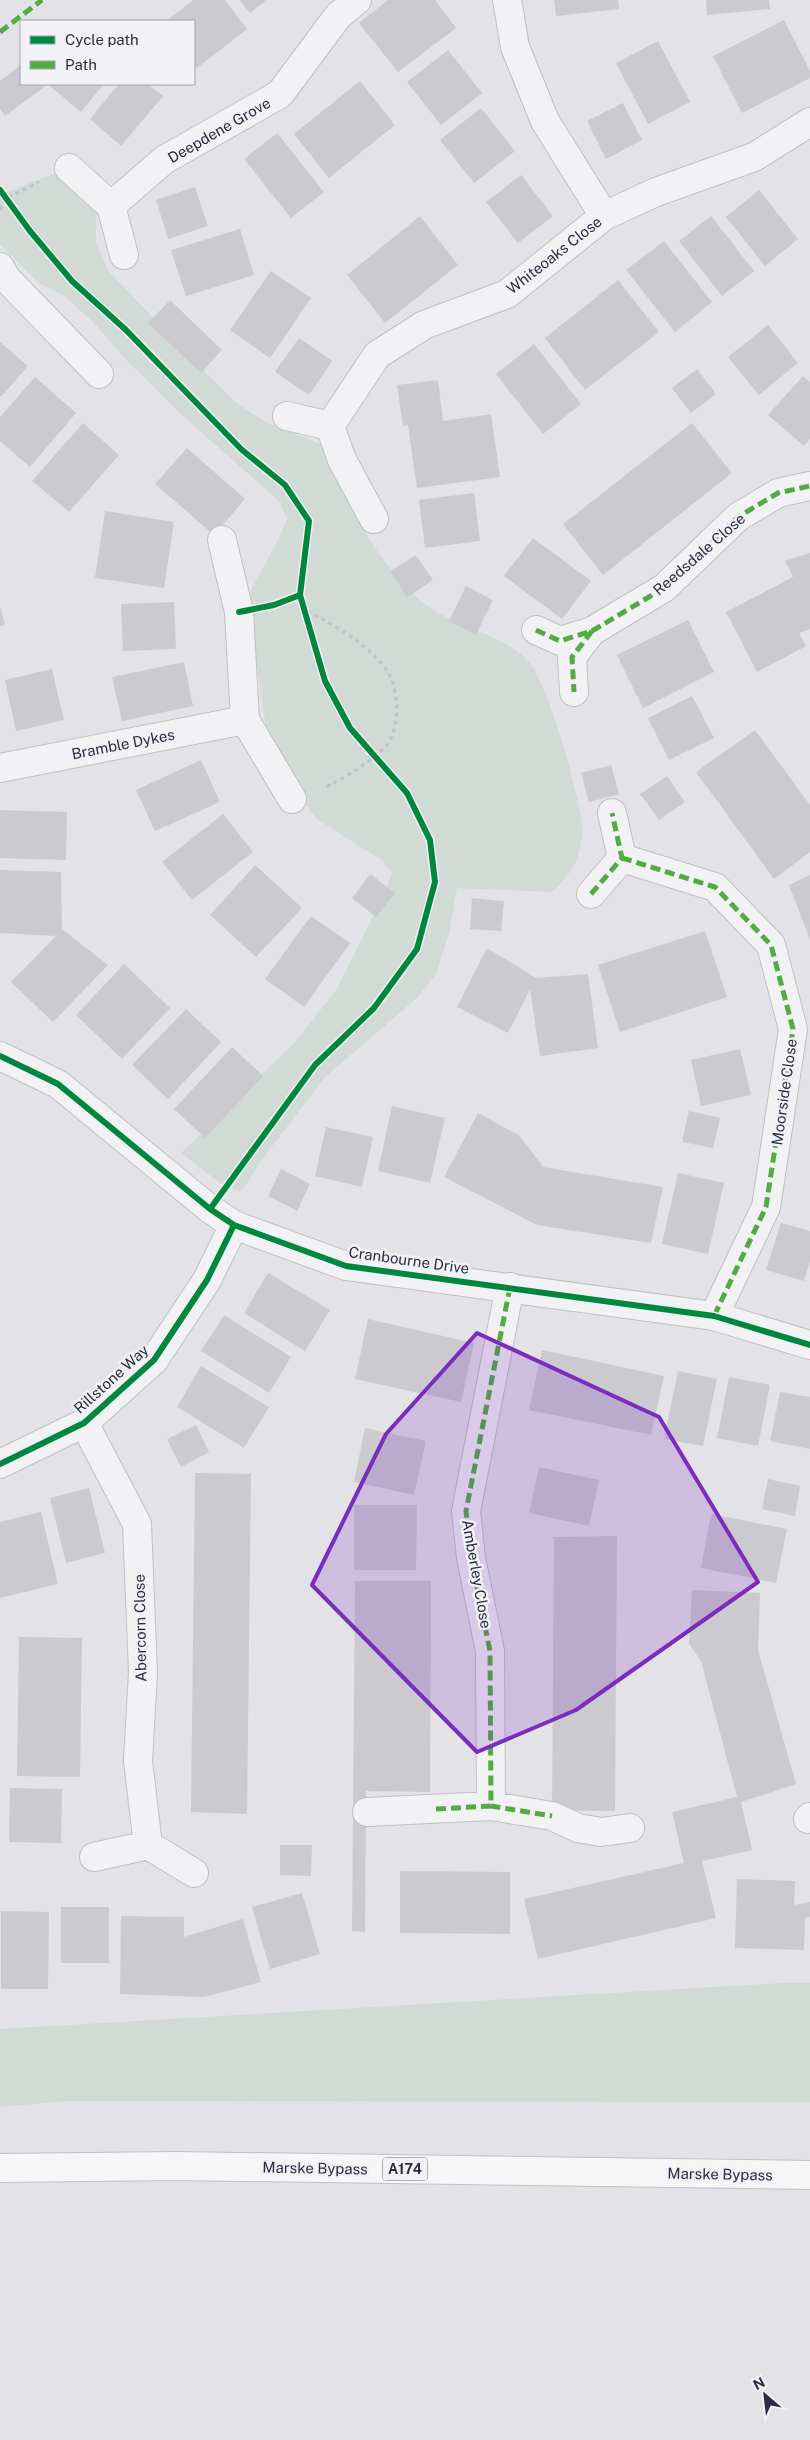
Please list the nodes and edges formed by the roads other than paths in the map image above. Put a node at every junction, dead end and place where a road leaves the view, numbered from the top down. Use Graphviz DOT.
graph roads {
  1 [pos="356,0"];
  2 [pos="507,0"];
  3 [pos="810,122"];
  4 [pos="69,168"];
  5 [pos="111,206"];
  6 [pos="604,216"];
  7 [pos="124,255"];
  8 [pos="2,276"];
  9 [pos="99,374"];
  10 [pos="287,416"];
  11 [pos="330,426"];
  12 [pos="810,486"];
  13 [pos="374,519"];
  14 [pos="222,540"];
  15 [pos="536,630"];
  16 [pos="592,631"];
  17 [pos="574,692"];
  18 [pos="245,720"];
  19 [pos="0,768"];
  20 [pos="292,799"];
  21 [pos="612,813"];
  22 [pos="622,858"];
  23 [pos="591,894"];
  24 [pos="0,1056"];
  25 [pos="234,1225"];
  26 [pos="510,1287"];
  27 [pos="714,1316"];
  28 [pos="810,1345"];
  29 [pos="84,1423"];
  30 [pos="0,1464"];
  31 [pos="491,1806"];
  32 [pos="367,1812"];
  33 [pos="630,1828"];
  34 [pos="148,1845"];
  35 [pos="94,1857"];
  36 [pos="194,1873"];
  37 [pos="0,2168"];
  38 [pos="810,2175"];
  1 -- 5 [label="street, Deepdene Grove"];
  2 -- 6 [label="street"];
  3 -- 6 [label="street, Whiteoaks Close"];
  4 -- 5 [label="street"];
  5 -- 7 [label="street"];
  6 -- 11 [label="street, Whiteoaks Close"];
  8 -- 9 [label="street"];
  10 -- 11 [label="street"];
  11 -- 13 [label="street"];
  12 -- 16 [label="street, Reedsdale Close"];
  14 -- 18 [label="street"];
  15 -- 16 [label="street, Reedsdale Close"];
  16 -- 17 [label="street, Reedsdale Close"];
  18 -- 19 [label="street, Bramble Dykes"];
  18 -- 20 [label="street"];
  21 -- 22 [label="street"];
  22 -- 23 [label="street"];
  22 -- 27 [label="street, Moorside Close"];
  24 -- 25 [label="street, Cranbourne Drive"];
  25 -- 26 [label="street, Cranbourne Drive"];
  25 -- 29 [label="street, Rillstone Way"];
  26 -- 27 [label="street, Cranbourne Drive"];
  26 -- 31 [label="street, Amberley Close"];
  27 -- 28 [label="street, Cranbourne Drive"];
  29 -- 30 [label="street, Rillstone Way"];
  29 -- 34 [label="street, Abercorn Close"];
  31 -- 32 [label="street"];
  31 -- 33 [label="street"];
  34 -- 35 [label="street"];
  34 -- 36 [label="street"];
  37 -- 38 [label="main road, Marske Bypass / A174"];
}
